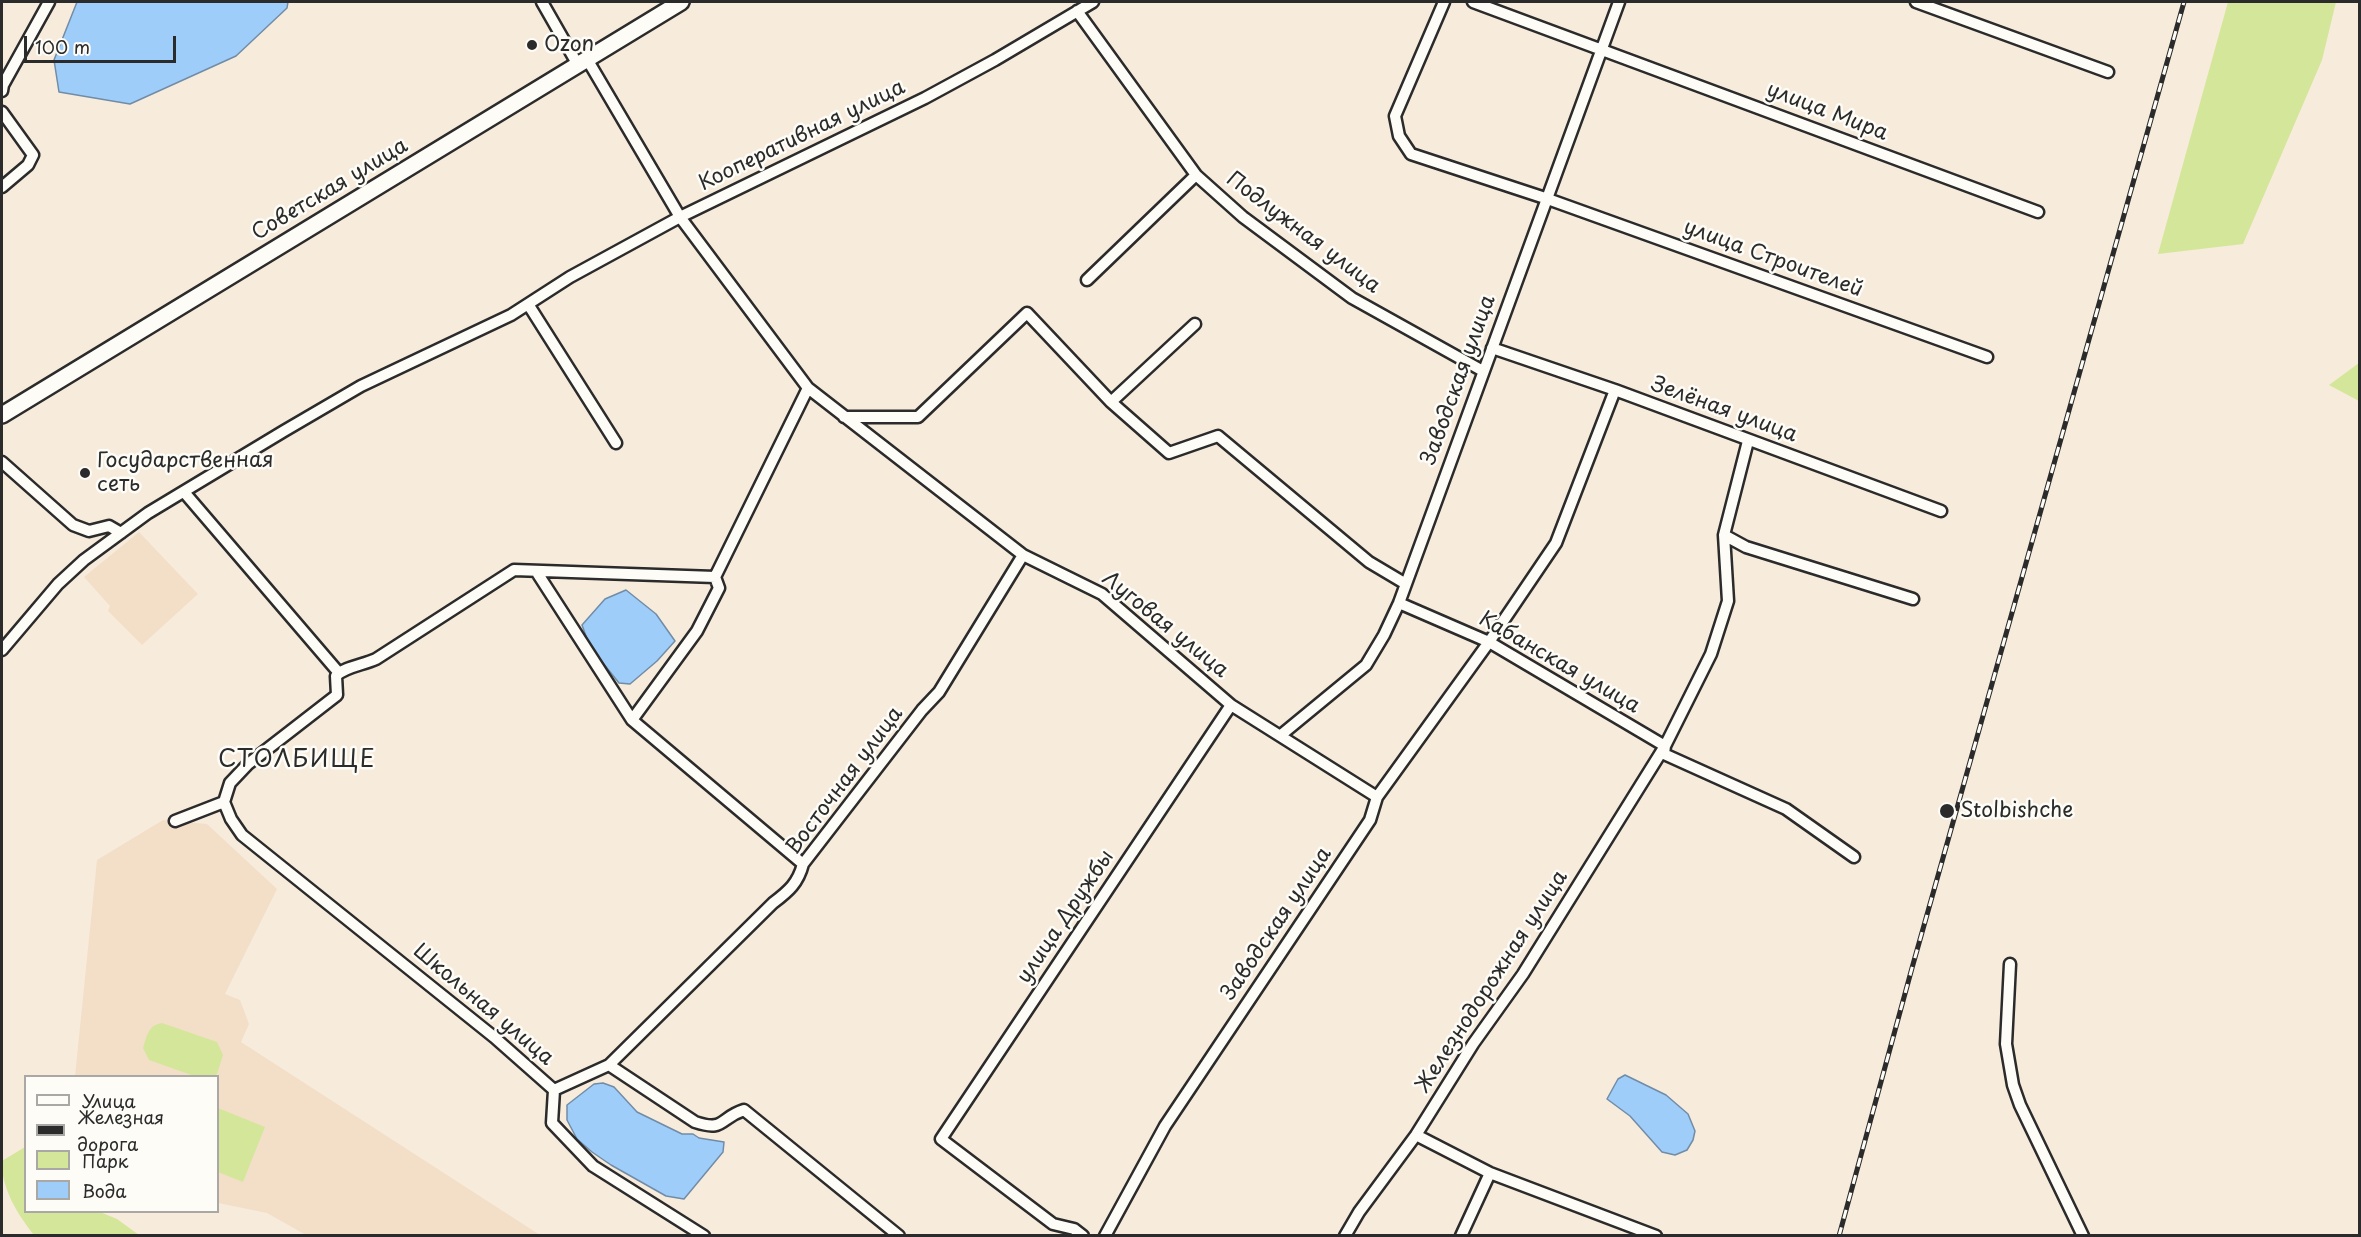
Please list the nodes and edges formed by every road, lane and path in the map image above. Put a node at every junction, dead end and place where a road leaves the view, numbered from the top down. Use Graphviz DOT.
graph roads {
  1 [pos="49,2"];
  2 [pos="542,2"];
  3 [pos="681,2"];
  4 [pos="1092,2"];
  5 [pos="1444,2"];
  6 [pos="1473,2"];
  7 [pos="1619,2"];
  8 [pos="1916,2"];
  9 [pos="1077,11"];
  10 [pos="1602,48"];
  11 [pos="582,62"];
  12 [pos="2108,72"];
  13 [pos="2,91"];
  14 [pos="2,112"];
  15 [pos="1196,175"];
  16 [pos="2,187"];
  17 [pos="1545,198"];
  18 [pos="2038,212"];
  19 [pos="680,217"];
  20 [pos="1087,280"];
  21 [pos="528,304"];
  22 [pos="1195,324"];
  23 [pos="1492,348"];
  24 [pos="1987,357"];
  25 [pos="1483,371"];
  26 [pos="808,388"];
  27 [pos="1615,390"];
  28 [pos="1111,402"];
  29 [pos="2,416"];
  30 [pos="844,417"];
  31 [pos="1748,441"];
  32 [pos="616,443"];
  33 [pos="2,462"];
  34 [pos="184,492"];
  35 [pos="1941,511"];
  36 [pos="121,533"];
  37 [pos="1724,535"];
  38 [pos="1023,555"];
  39 [pos="536,571"];
  40 [pos="715,577"];
  41 [pos="1406,584"];
  42 [pos="1913,598"];
  43 [pos="1399,603"];
  44 [pos="1489,642"];
  45 [pos="2,650"];
  46 [pos="339,673"];
  47 [pos="1231,705"];
  48 [pos="632,720"];
  49 [pos="1281,735"];
  50 [pos="1665,746"];
  51 [pos="1377,797"];
  52 [pos="224,802"];
  53 [pos="175,821"];
  54 [pos="1854,858"];
  55 [pos="803,864"];
  56 [pos="2010,964"];
  57 [pos="609,1065"];
  58 [pos="554,1090"];
  59 [pos="1416,1135"];
  60 [pos="1490,1173"];
  61 [pos="704,1236"];
  62 [pos="899,1236"];
  63 [pos="1083,1236"];
  64 [pos="1105,1236"];
  65 [pos="1345,1236"];
  66 [pos="1461,1236"];
  67 [pos="1656,1236"];
  68 [pos="2082,1236"];
  1 -- 13 [label="street"];
  2 -- 11 [label="street, Луговая улица"];
  3 -- 11 [label="street, Советская улица"];
  4 -- 9 [label="street, Кооперативная улица"];
  5 -- 17 [label="street, улица Строителей"];
  6 -- 10 [label="street"];
  7 -- 10 [label="street, Заводская улица"];
  8 -- 12 [label="street"];
  9 -- 15 [label="street, Подлужная улица"];
  9 -- 19 [label="street, Кооперативная улица"];
  10 -- 17 [label="street, Заводская улица"];
  10 -- 18 [label="street, улица Мира"];
  11 -- 19 [label="street, Луговая улица"];
  11 -- 29 [label="street, Советская улица"];
  14 -- 16 [label="street"];
  15 -- 20 [label="street, Подлужная улица"];
  15 -- 25 [label="street, Подлужная улица"];
  17 -- 23 [label="street, Заводская улица"];
  17 -- 24 [label="street, улица Строителей"];
  19 -- 21 [label="street, Кооперативная улица"];
  19 -- 26 [label="street, Луговая улица"];
  21 -- 32 [label="street"];
  21 -- 34 [label="street, Кооперативная улица"];
  22 -- 28 [label="street"];
  23 -- 25 [label="street, Заводская улица"];
  23 -- 27 [label="street, Зелёная улица"];
  25 -- 41 [label="street, Заводская улица"];
  26 -- 30 [label="street, Луговая улица"];
  26 -- 40 [label="street"];
  27 -- 31 [label="street, Зелёная улица"];
  27 -- 44 [label="street, Заводская улица"];
  28 -- 30 [label="street"];
  28 -- 41 [label="street"];
  30 -- 38 [label="street, Луговая улица"];
  31 -- 35 [label="street, Зелёная улица"];
  31 -- 37 [label="street"];
  33 -- 36 [label="street"];
  34 -- 36 [label="street, Кооперативная улица"];
  34 -- 46 [label="street"];
  36 -- 45 [label="street, Кооперативная улица"];
  37 -- 42 [label="street"];
  37 -- 50 [label="street"];
  38 -- 47 [label="street, Луговая улица"];
  38 -- 55 [label="street, Восточная улица"];
  39 -- 40 [label="street"];
  39 -- 46 [label="street"];
  39 -- 48 [label="street"];
  40 -- 48 [label="street"];
  41 -- 43 [label="street, Заводская улица"];
  43 -- 44 [label="street, Кабанская улица"];
  43 -- 49 [label="street, Заводская улица"];
  44 -- 50 [label="street, Кабанская улица"];
  44 -- 51 [label="street, Заводская улица"];
  46 -- 52 [label="street"];
  47 -- 49 [label="street, Луговая улица"];
  47 -- 63 [label="street, улица Дружбы"];
  48 -- 55 [label="street"];
  49 -- 51 [label="street, Луговая улица"];
  50 -- 54 [label="street, Кабанская улица"];
  50 -- 59 [label="street, Железнодорожная улица"];
  51 -- 64 [label="street, Заводская улица"];
  52 -- 53 [label="street"];
  52 -- 58 [label="street, Школьная улица"];
  55 -- 57 [label="street, Восточная улица"];
  56 -- 68 [label="street"];
  57 -- 58 [label="street, Восточная улица"];
  57 -- 62 [label="street"];
  58 -- 61 [label="street, Школьная улица"];
  59 -- 60 [label="street"];
  59 -- 65 [label="street, Железнодорожная улица"];
  60 -- 66 [label="street"];
  60 -- 67 [label="street"];
}
